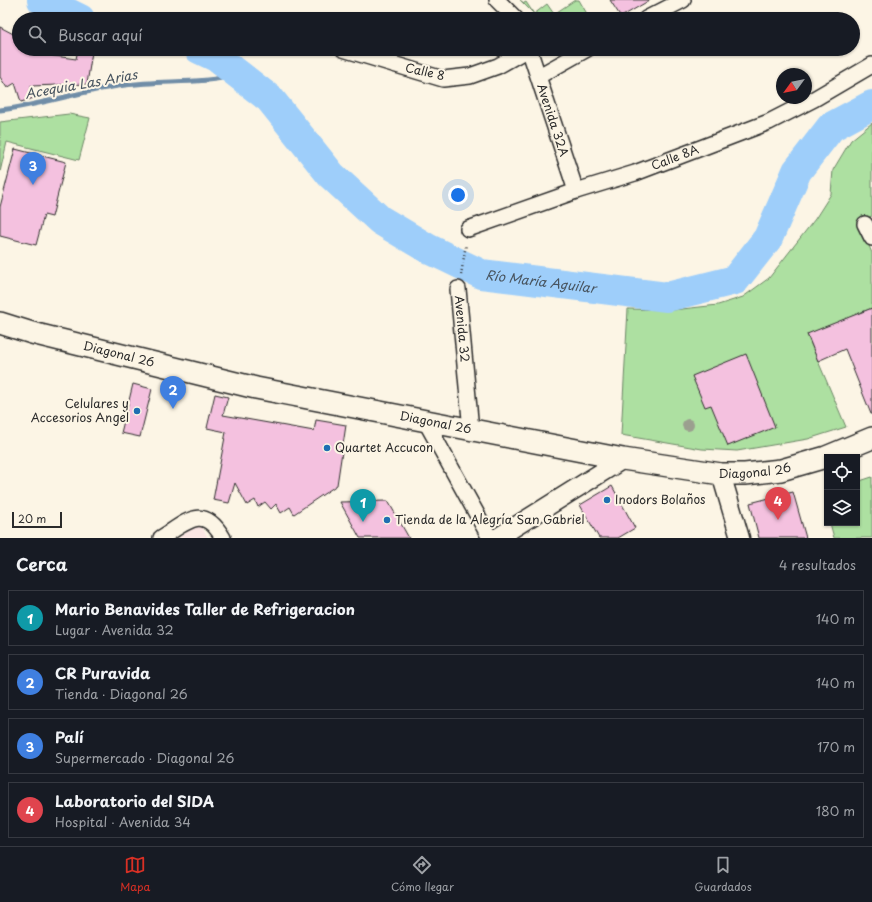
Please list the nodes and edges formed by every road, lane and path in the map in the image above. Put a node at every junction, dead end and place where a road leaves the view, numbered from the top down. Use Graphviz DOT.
graph roads {
  1 [pos="497,0"];
  2 [pos="683,0"];
  3 [pos="509,12"];
  4 [pos="660,12"];
  5 [pos="366,56"];
  6 [pos="516,56"];
  7 [pos="531,56"];
  8 [pos="574,56"];
  9 [pos="872,65"];
  10 [pos="538,76"];
  11 [pos="576,191"];
  12 [pos="865,224"];
  13 [pos="468,229"];
  14 [pos="872,238"];
  15 [pos="458,289"];
  16 [pos="0,323"];
  17 [pos="426,422"];
  18 [pos="470,430"];
  19 [pos="872,438"];
  20 [pos="623,459"];
  21 [pos="721,474"];
  22 [pos="161,538"];
  23 [pos="222,538"];
  24 [pos="490,538"];
  25 [pos="497,538"];
  26 [pos="740,538"];
  1 -- 3 [label="street"];
  2 -- 4 [label="street"];
  5 -- 6 [label="street, Calle 8"];
  7 -- 10 [label="street, Avenida 32A"];
  8 -- 10 [label="street"];
  9 -- 11 [label="street, Calle 8A"];
  10 -- 11 [label="street, Avenida 32A"];
  11 -- 13 [label="street, Calle 8A"];
  12 -- 14 [label="street"];
  13 -- 15 [label="path, Avenida 32"];
  15 -- 18 [label="street, Avenida 32"];
  16 -- 17 [label="main road, Diagonal 26"];
  17 -- 18 [label="main road, Diagonal 26"];
  17 -- 24 [label="street"];
  18 -- 20 [label="main road, Diagonal 26"];
  19 -- 21 [label="main road, Diagonal 26"];
  20 -- 21 [label="main road, Diagonal 26"];
  20 -- 25 [label="street"];
  21 -- 26 [label="street"];
  22 -- 23 [label="street"];
}
